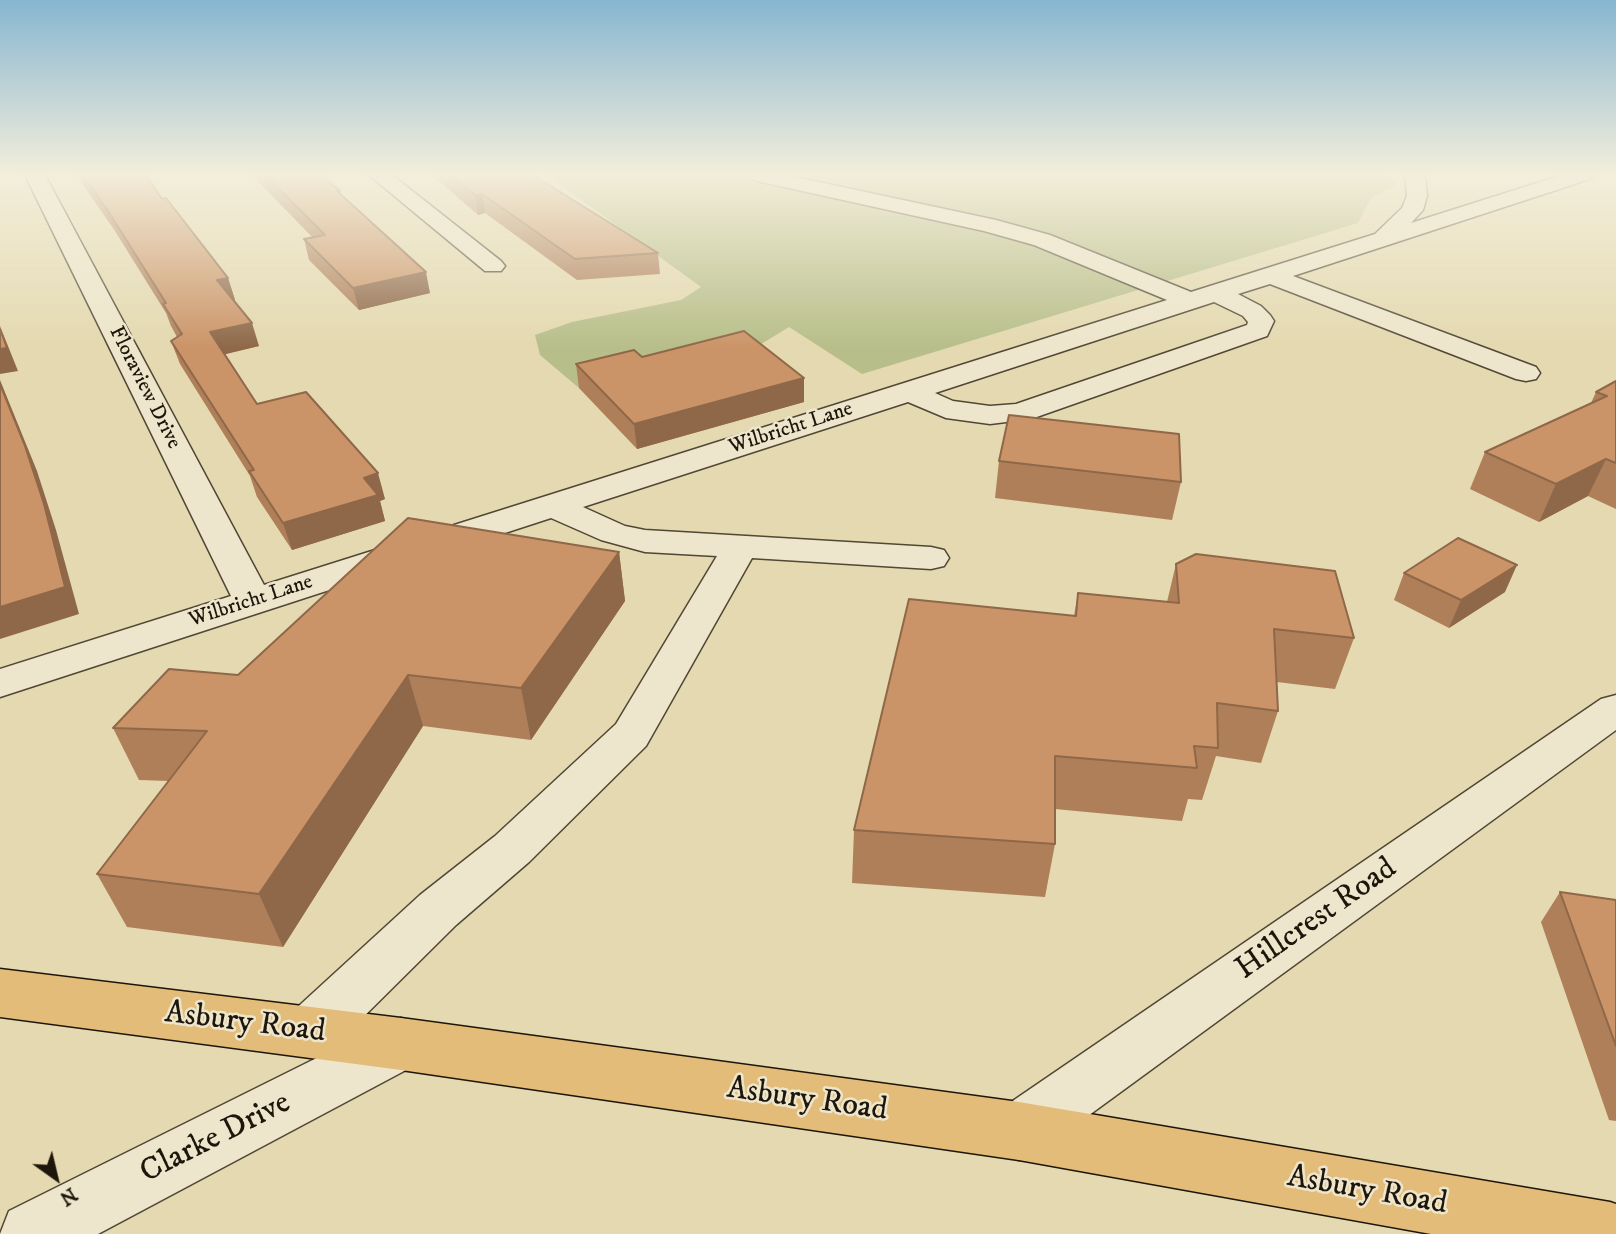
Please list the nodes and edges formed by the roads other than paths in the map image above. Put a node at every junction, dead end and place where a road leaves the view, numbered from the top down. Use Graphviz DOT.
graph roads {
  1 [pos="65,233"];
  2 [pos="451,233"];
  3 [pos="1015,233"];
  4 [pos="1389,233"];
  5 [pos="1401,233"];
  6 [pos="1384,238"];
  7 [pos="493,266"];
  8 [pos="1269,275"];
  9 [pos="1201,296"];
  10 [pos="1526,373"];
  11 [pos="909,391"];
  12 [pos="552,506"];
  13 [pos="740,547"];
  14 [pos="930,558"];
  15 [pos="253,601"];
  16 [pos="0,683"];
  17 [pos="1616,709"];
  18 [pos="0,993"];
  19 [pos="310,1032"];
  20 [pos="401,1044"];
  21 [pos="1019,1131"];
  22 [pos="32,1234"];
  23 [pos="1610,1234"];
  1 -- 15 [label="street, Floraview Drive"];
  2 -- 7 [label="street"];
  3 -- 9 [label="street"];
  4 -- 6 [label="street"];
  5 -- 6 [label="street, Wilbricht Lane"];
  6 -- 8 [label="street, Wilbricht Lane"];
  8 -- 9 [label="street, Wilbricht Lane"];
  8 -- 10 [label="street"];
  9 -- 11 [label="street, Wilbricht Lane"];
  9 -- 11 [label="street"];
  11 -- 12 [label="street, Wilbricht Lane"];
  12 -- 13 [label="street"];
  12 -- 15 [label="street, Wilbricht Lane"];
  13 -- 14 [label="street"];
  13 -- 19 [label="street"];
  15 -- 16 [label="street, Wilbricht Lane"];
  17 -- 21 [label="street, Hillcrest Road"];
  18 -- 19 [label="main road, Asbury Road"];
  19 -- 20 [label="main road, Asbury Road"];
  20 -- 21 [label="main road, Asbury Road"];
  20 -- 22 [label="street, Clarke Drive"];
  21 -- 23 [label="main road, Asbury Road"];
}
